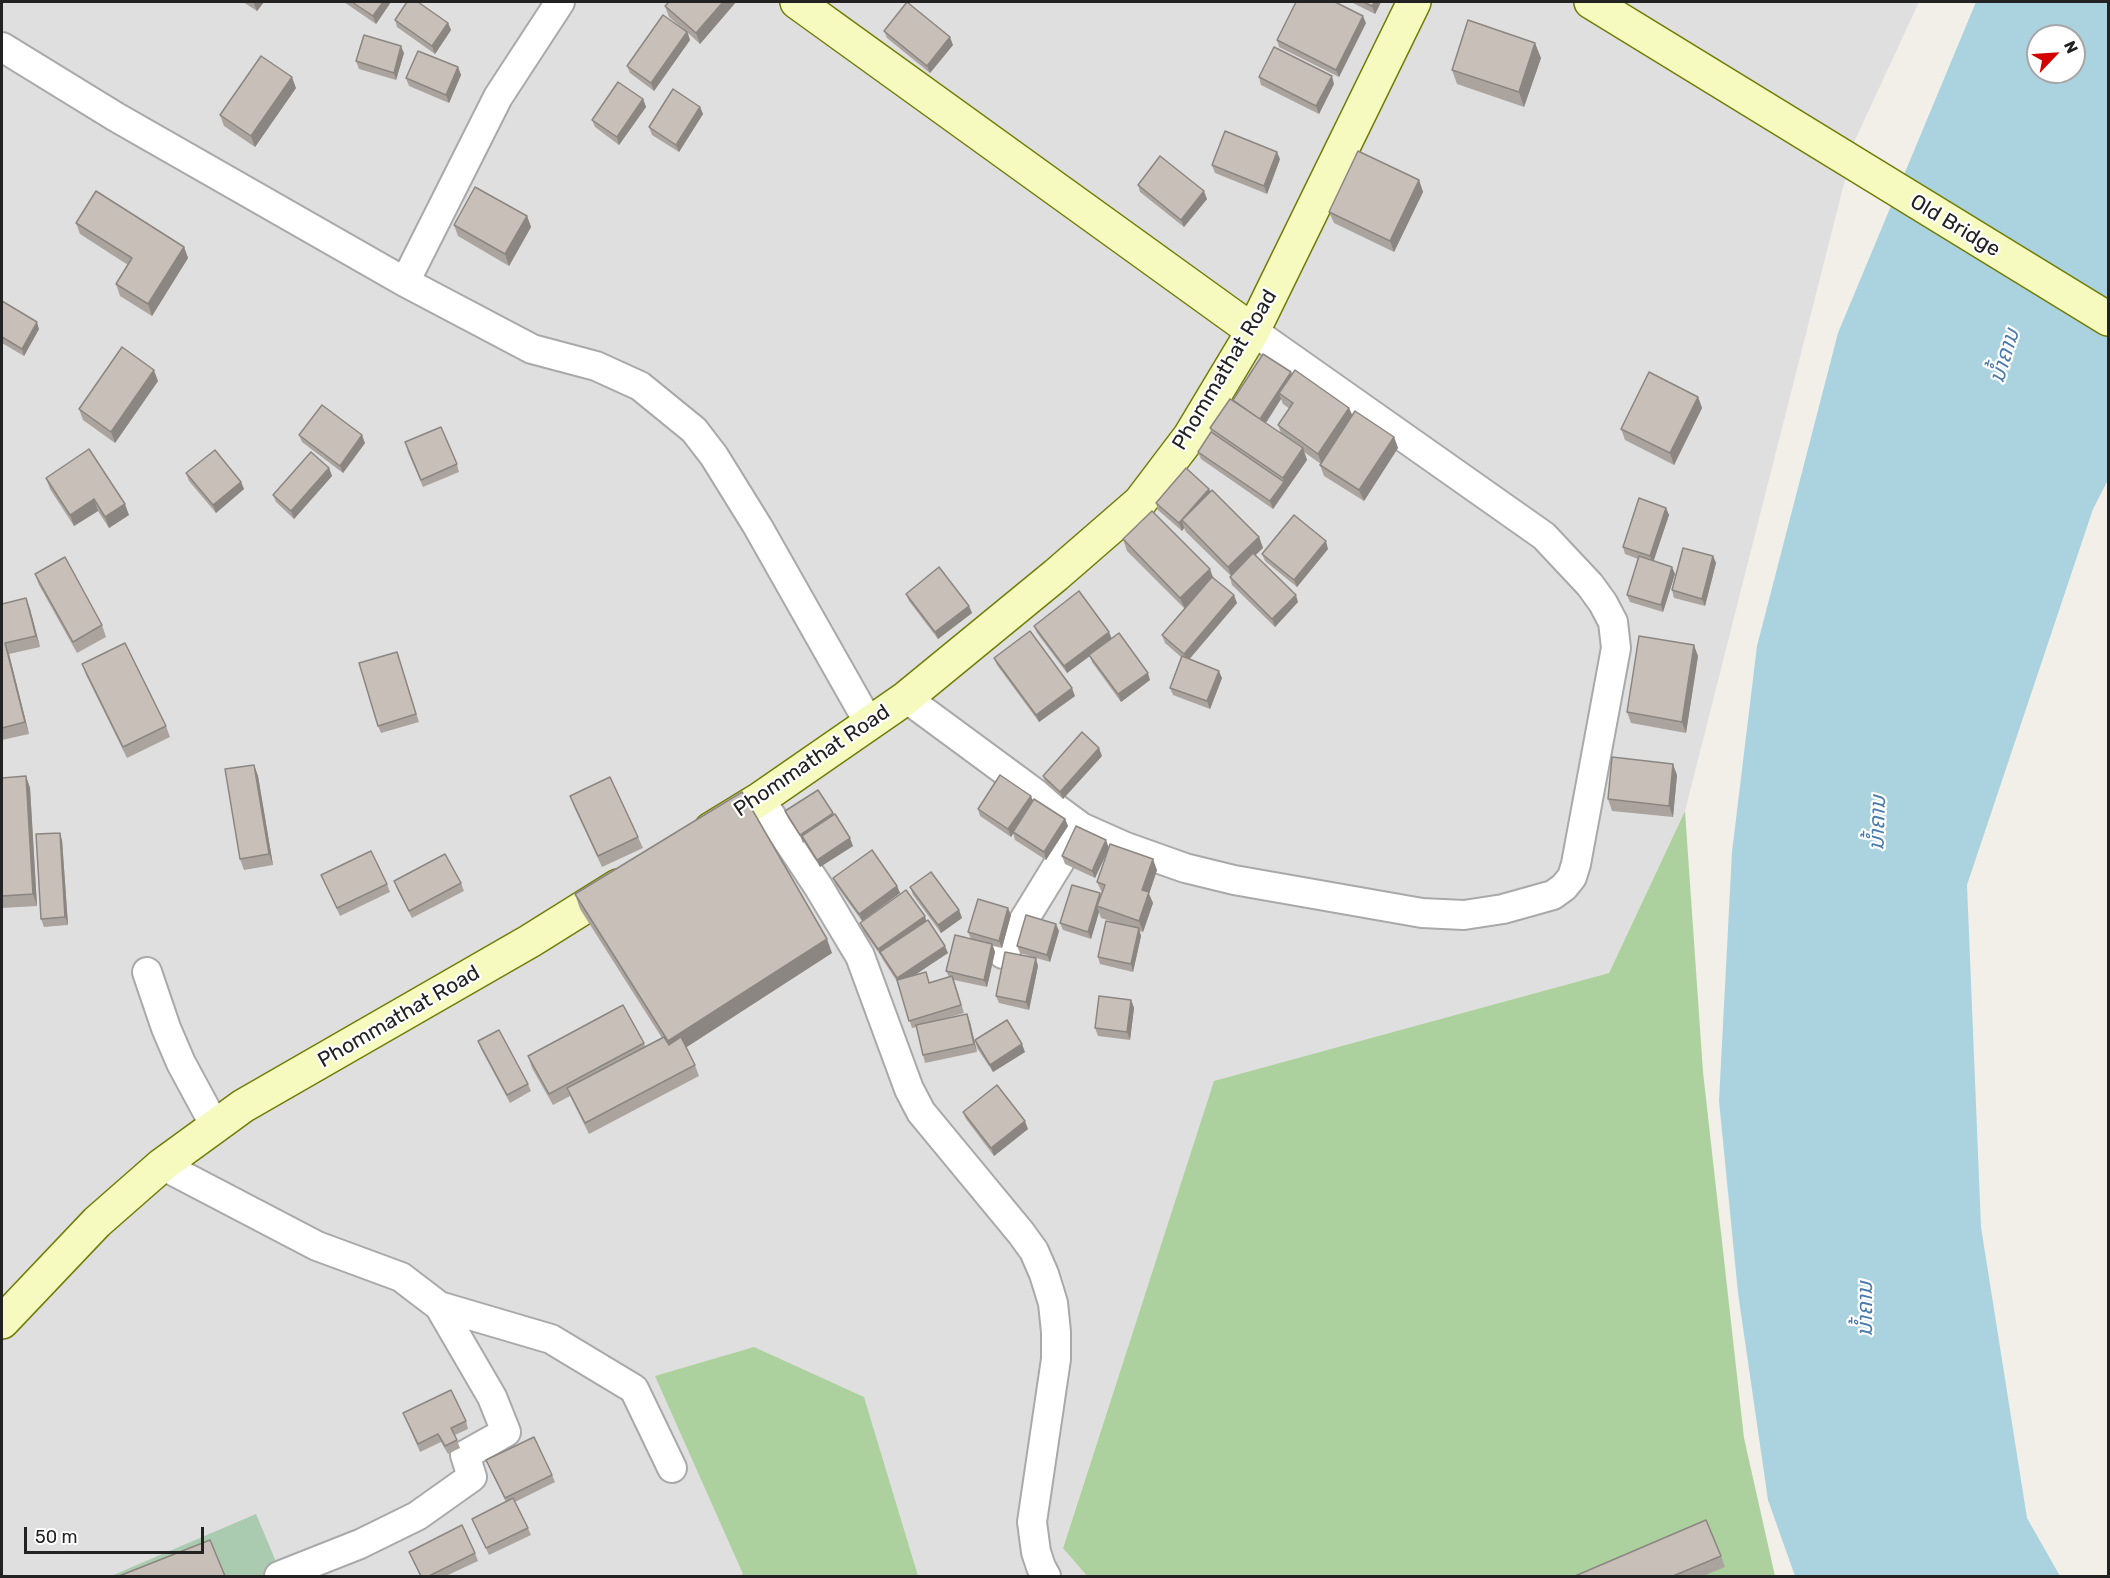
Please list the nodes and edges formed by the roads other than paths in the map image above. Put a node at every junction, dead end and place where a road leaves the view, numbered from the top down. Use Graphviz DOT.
graph roads {
  1 [pos="560,2"];
  2 [pos="796,2"];
  3 [pos="1414,2"];
  4 [pos="1591,2"];
  5 [pos="2,47"];
  6 [pos="405,282"];
  7 [pos="2109,319"];
  8 [pos="1253,332"];
  9 [pos="906,698"];
  10 [pos="869,723"];
  11 [pos="760,799"];
  12 [pos="1081,826"];
  13 [pos="688,843"];
  14 [pos="639,873"];
  15 [pos="1003,954"];
  16 [pos="147,972"];
  17 [pos="215,1126"];
  18 [pos="162,1165"];
  19 [pos="439,1306"];
  20 [pos="2,1322"];
  21 [pos="672,1468"];
  22 [pos="279,1576"];
  23 [pos="1046,1576"];
  1 -- 6 [label="street"];
  2 -- 8 [label="street"];
  3 -- 8 [label="street, Phommathat Road"];
  4 -- 7 [label="street, Old Bridge"];
  5 -- 6 [label="street"];
  6 -- 10 [label="street"];
  8 -- 9 [label="street, Phommathat Road"];
  8 -- 12 [label="street"];
  9 -- 10 [label="street, Phommathat Road"];
  9 -- 12 [label="street"];
  10 -- 11 [label="street, Phommathat Road"];
  11 -- 13 [label="street, Phommathat Road"];
  11 -- 23 [label="street"];
  12 -- 15 [label="street"];
  14 -- 17 [label="street, Phommathat Road"];
  16 -- 17 [label="street"];
  17 -- 18 [label="street, Phommathat Road"];
  18 -- 19 [label="street"];
  18 -- 20 [label="street, Phommathat Road"];
  19 -- 21 [label="street"];
  19 -- 22 [label="street"];
}
